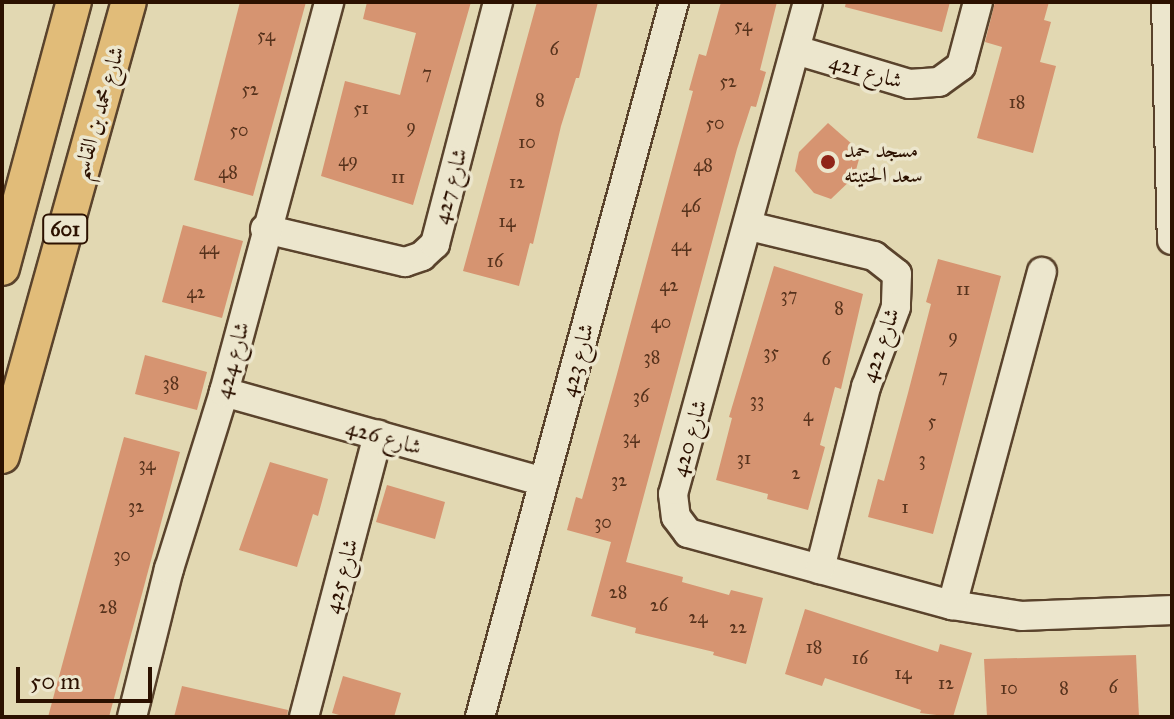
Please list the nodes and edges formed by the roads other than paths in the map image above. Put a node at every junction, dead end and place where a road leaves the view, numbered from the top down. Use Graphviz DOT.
graph roads {
  1 [pos="74,2"];
  2 [pos="129,2"];
  3 [pos="329,2"];
  4 [pos="498,2"];
  5 [pos="674,2"];
  6 [pos="808,2"];
  7 [pos="978,2"];
  8 [pos="1166,2"];
  9 [pos="796,50"];
  10 [pos="749,226"];
  11 [pos="265,229"];
  12 [pos="1172,240"];
  13 [pos="2,268"];
  14 [pos="1042,272"];
  15 [pos="224,392"];
  16 [pos="378,435"];
  17 [pos="2,456"];
  18 [pos="544,482"];
  19 [pos="820,569"];
  20 [pos="952,605"];
  21 [pos="1172,610"];
  22 [pos="132,717"];
  23 [pos="304,717"];
  24 [pos="480,717"];
  1 -- 13 [label="main road, 601"];
  2 -- 17 [label="main road, شارع محمد بن القاسم / 601"];
  3 -- 11 [label="street, شارع 424"];
  4 -- 11 [label="street, شارع 427"];
  5 -- 18 [label="street, شارع 423"];
  6 -- 9 [label="street, شارع 420"];
  7 -- 9 [label="street, شارع 421"];
  8 -- 12 [label="street"];
  9 -- 10 [label="street, شارع 420"];
  10 -- 19 [label="street, شارع 420"];
  10 -- 19 [label="street, شارع 422"];
  11 -- 15 [label="street, شارع 424"];
  14 -- 20 [label="street"];
  15 -- 16 [label="street, شارع 426"];
  15 -- 22 [label="street, شارع 424"];
  16 -- 18 [label="street, شارع 426"];
  16 -- 23 [label="street, شارع 425"];
  18 -- 24 [label="street, شارع 423"];
  19 -- 20 [label="street, شارع 420"];
  20 -- 21 [label="street, شارع 420"];
}
